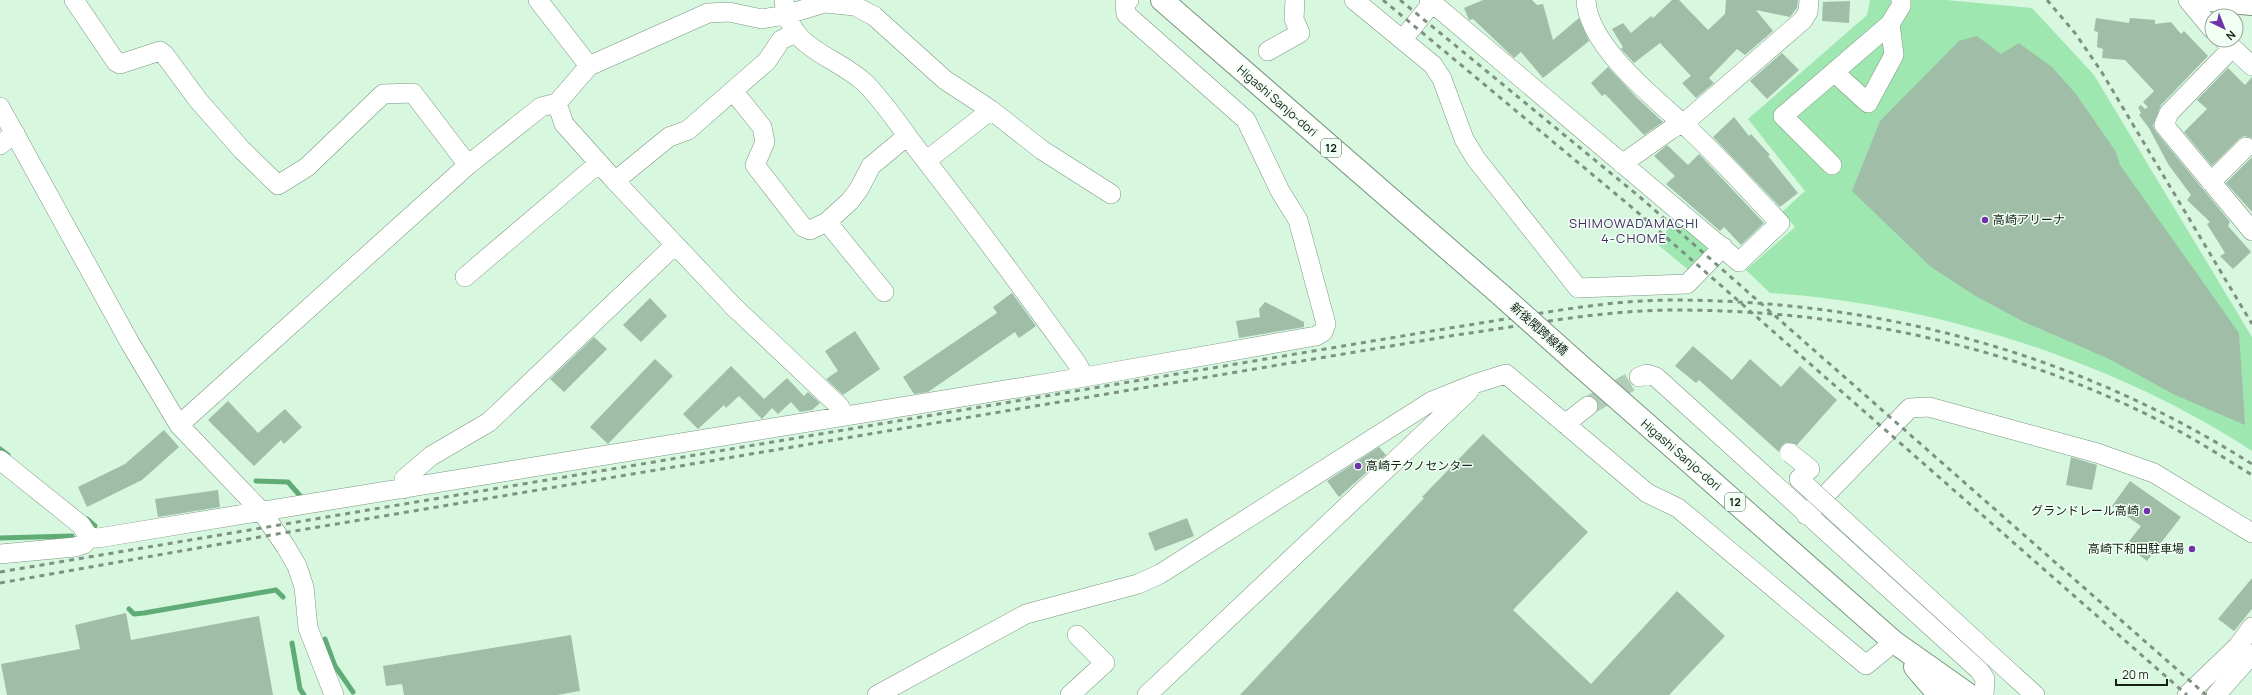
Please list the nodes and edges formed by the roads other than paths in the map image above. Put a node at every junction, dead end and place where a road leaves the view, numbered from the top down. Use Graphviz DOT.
graph roads {
  1 [pos="74,0"];
  2 [pos="538,0"];
  3 [pos="1129,0"];
  4 [pos="1162,0"];
  5 [pos="1295,0"];
  6 [pos="1354,0"];
  7 [pos="1586,0"];
  8 [pos="1809,0"];
  9 [pos="1901,0"];
  10 [pos="2188,0"];
  11 [pos="2208,0"];
  12 [pos="1431,2"];
  13 [pos="2252,4"];
  14 [pos="785,8"];
  15 [pos="1178,8"];
  16 [pos="2204,19"];
  17 [pos="1890,24"];
  18 [pos="795,32"];
  19 [pos="1403,39"];
  20 [pos="2225,48"];
  21 [pos="2232,48"];
  22 [pos="1268,51"];
  23 [pos="589,66"];
  24 [pos="2252,66"];
  25 [pos="1834,72"];
  26 [pos="734,92"];
  27 [pos="557,103"];
  28 [pos="0,107"];
  29 [pos="991,110"];
  30 [pos="1681,124"];
  31 [pos="15,133"];
  32 [pos="907,136"];
  33 [pos="0,145"];
  34 [pos="2246,147"];
  35 [pos="926,161"];
  36 [pos="599,163"];
  37 [pos="1622,164"];
  38 [pos="468,165"];
  39 [pos="1832,165"];
  40 [pos="615,181"];
  41 [pos="2211,182"];
  42 [pos="1111,194"];
  43 [pos="827,222"];
  44 [pos="2252,231"];
  45 [pos="675,245"];
  46 [pos="1723,247"];
  47 [pos="465,277"];
  48 [pos="884,292"];
  49 [pos="1501,295"];
  50 [pos="1576,362"];
  51 [pos="1640,377"];
  52 [pos="1079,378"];
  53 [pos="1477,383"];
  54 [pos="1588,406"];
  55 [pos="844,416"];
  56 [pos="1565,424"];
  57 [pos="179,425"];
  58 [pos="1790,453"];
  59 [pos="0,460"];
  60 [pos="403,489"];
  61 [pos="262,512"];
  62 [pos="1806,515"];
  63 [pos="2252,533"];
  64 [pos="89,537"];
  65 [pos="0,554"];
  66 [pos="2252,627"];
  67 [pos="1077,635"];
  68 [pos="1894,642"];
  69 [pos="2245,650"];
  70 [pos="334,695"];
  71 [pos="877,695"];
  72 [pos="1070,695"];
  73 [pos="1147,695"];
  74 [pos="1939,695"];
  75 [pos="1969,695"];
  76 [pos="1984,695"];
  77 [pos="2035,695"];
  78 [pos="2187,695"];
  79 [pos="2216,695"];
  1 -- 38 [label="street"];
  2 -- 23 [label="street"];
  3 -- 52 [label="street"];
  4 -- 15 [label="main road, Higashi Sanjo-dori / 12"];
  5 -- 22 [label="street"];
  6 -- 19 [label="street"];
  7 -- 30 [label="street"];
  8 -- 30 [label="street"];
  9 -- 17 [label="street"];
  10 -- 16 [label="street"];
  11 -- 13 [label="main road"];
  12 -- 19 [label="street"];
  12 -- 37 [label="street"];
  14 -- 18 [label="street"];
  14 -- 23 [label="street"];
  14 -- 29 [label="street"];
  15 -- 49 [label="main road, Higashi Sanjo-dori / 12"];
  17 -- 25 [label="street"];
  17 -- 25 [label="street"];
  18 -- 26 [label="street"];
  18 -- 32 [label="street"];
  19 -- 46 [label="street"];
  20 -- 41 [label="street"];
  21 -- 24 [label="street"];
  23 -- 27 [label="street"];
  25 -- 39 [label="street"];
  26 -- 40 [label="street"];
  26 -- 43 [label="street"];
  27 -- 36 [label="street"];
  27 -- 38 [label="street"];
  28 -- 31 [label="street"];
  29 -- 35 [label="street"];
  29 -- 42 [label="street"];
  30 -- 37 [label="street"];
  30 -- 46 [label="street"];
  31 -- 33 [label="street"];
  31 -- 57 [label="street"];
  32 -- 35 [label="street"];
  32 -- 43 [label="street"];
  34 -- 41 [label="street"];
  35 -- 52 [label="street"];
  36 -- 40 [label="street"];
  36 -- 47 [label="street"];
  37 -- 46 [label="street"];
  38 -- 57 [label="street"];
  40 -- 45 [label="street"];
  41 -- 44 [label="street"];
  43 -- 48 [label="street"];
  45 -- 55 [label="street"];
  45 -- 60 [label="street"];
  49 -- 50 [label="main road, 新後閑跨線橋 / 12, bridge"];
  50 -- 68 [label="main road, Higashi Sanjo-dori / 12"];
  51 -- 62 [label="street"];
  52 -- 55 [label="street"];
  53 -- 56 [label="street"];
  53 -- 71 [label="street"];
  53 -- 73 [label="street"];
  54 -- 56 [label="street"];
  55 -- 60 [label="street"];
  56 -- 68 [label="street"];
  57 -- 61 [label="street"];
  58 -- 77 [label="street, bridge"];
  59 -- 64 [label="street"];
  60 -- 61 [label="street"];
  61 -- 64 [label="street"];
  61 -- 70 [label="street"];
  62 -- 63 [label="street"];
  62 -- 76 [label="street"];
  64 -- 65 [label="street"];
  66 -- 69 [label="street"];
  67 -- 72 [label="street"];
  68 -- 74 [label="main road, Higashi Sanjo-dori / 12"];
  68 -- 75 [label="main road, Higashi Sanjo-dori / 12"];
  69 -- 78 [label="street"];
  69 -- 79 [label="street"];
}
